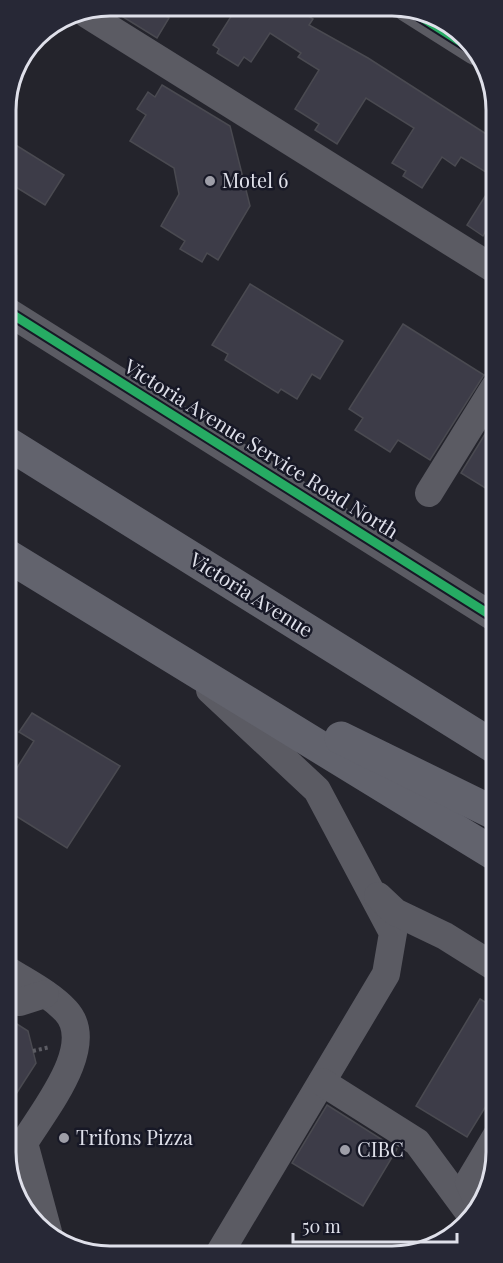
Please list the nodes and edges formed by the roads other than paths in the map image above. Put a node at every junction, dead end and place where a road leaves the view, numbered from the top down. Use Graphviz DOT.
graph roads {
  1 [pos="93,18"];
  2 [pos="486,264"];
  3 [pos="17,317"];
  4 [pos="486,401"];
  5 [pos="17,449"];
  6 [pos="429,493"];
  7 [pos="17,561"];
  8 [pos="486,612"];
  9 [pos="177,660"];
  10 [pos="486,742"];
  11 [pos="486,809"];
  12 [pos="486,849"];
  13 [pos="374,893"];
  14 [pos="486,962"];
  15 [pos="16,976"];
  16 [pos="45,994"];
  17 [pos="16,1002"];
  18 [pos="321,1082"];
  19 [pos="486,1153"];
  20 [pos="476,1196"];
  21 [pos="467,1209"];
  22 [pos="45,1220"];
  23 [pos="224,1246"];
  1 -- 2 [label="street"];
  3 -- 8 [label="street, Victoria Avenue Service Road North"];
  4 -- 6 [label="street"];
  5 -- 10 [label="highway, Victoria Avenue"];
  7 -- 9 [label="highway"];
  9 -- 11 [label="highway"];
  9 -- 12 [label="highway"];
  9 -- 13 [label="street"];
  13 -- 14 [label="street"];
  13 -- 18 [label="street"];
  15 -- 16 [label="street"];
  16 -- 17 [label="street"];
  16 -- 22 [label="street"];
  18 -- 21 [label="street"];
  18 -- 23 [label="street"];
  19 -- 20 [label="street"];
}
